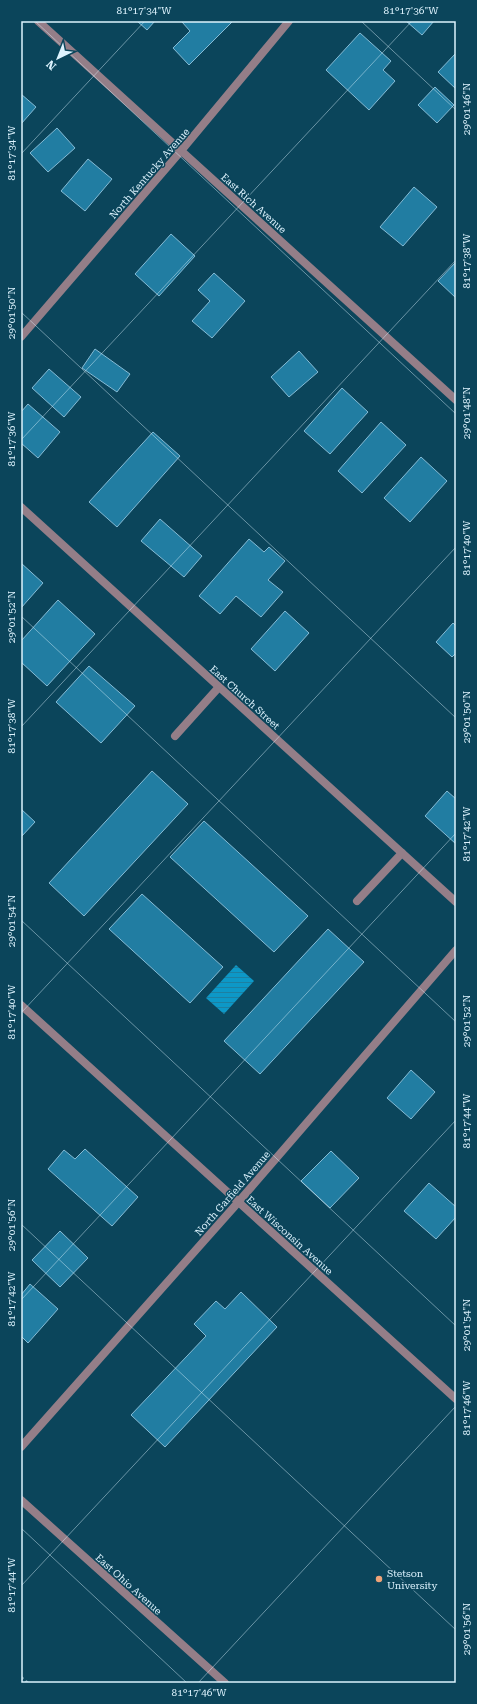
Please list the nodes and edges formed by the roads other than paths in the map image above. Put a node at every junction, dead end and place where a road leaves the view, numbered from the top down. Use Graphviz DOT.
graph roads {
  1 [pos="38,21"];
  2 [pos="289,21"];
  3 [pos="181,151"];
  4 [pos="21,337"];
  5 [pos="456,400"];
  6 [pos="21,507"];
  7 [pos="219,687"];
  8 [pos="175,736"];
  9 [pos="402,853"];
  10 [pos="357,901"];
  11 [pos="456,902"];
  12 [pos="456,950"];
  13 [pos="21,1005"];
  14 [pos="238,1202"];
  15 [pos="456,1399"];
  16 [pos="21,1447"];
  17 [pos="21,1500"];
  18 [pos="225,1683"];
  1 -- 3 [label="street, East Rich Avenue"];
  2 -- 3 [label="street, North Kentucky Avenue"];
  3 -- 4 [label="street, North Kentucky Avenue"];
  3 -- 5 [label="street, East Rich Avenue"];
  6 -- 7 [label="street, East Church Street"];
  7 -- 8 [label="street"];
  7 -- 9 [label="street, East Church Street"];
  9 -- 10 [label="street"];
  9 -- 11 [label="street, East Church Street"];
  12 -- 14 [label="street, North Garfield Avenue"];
  13 -- 14 [label="street, East Wisconsin Avenue"];
  14 -- 15 [label="street, East Wisconsin Avenue"];
  14 -- 16 [label="street, North Garfield Avenue"];
  17 -- 18 [label="street, East Ohio Avenue"];
}
